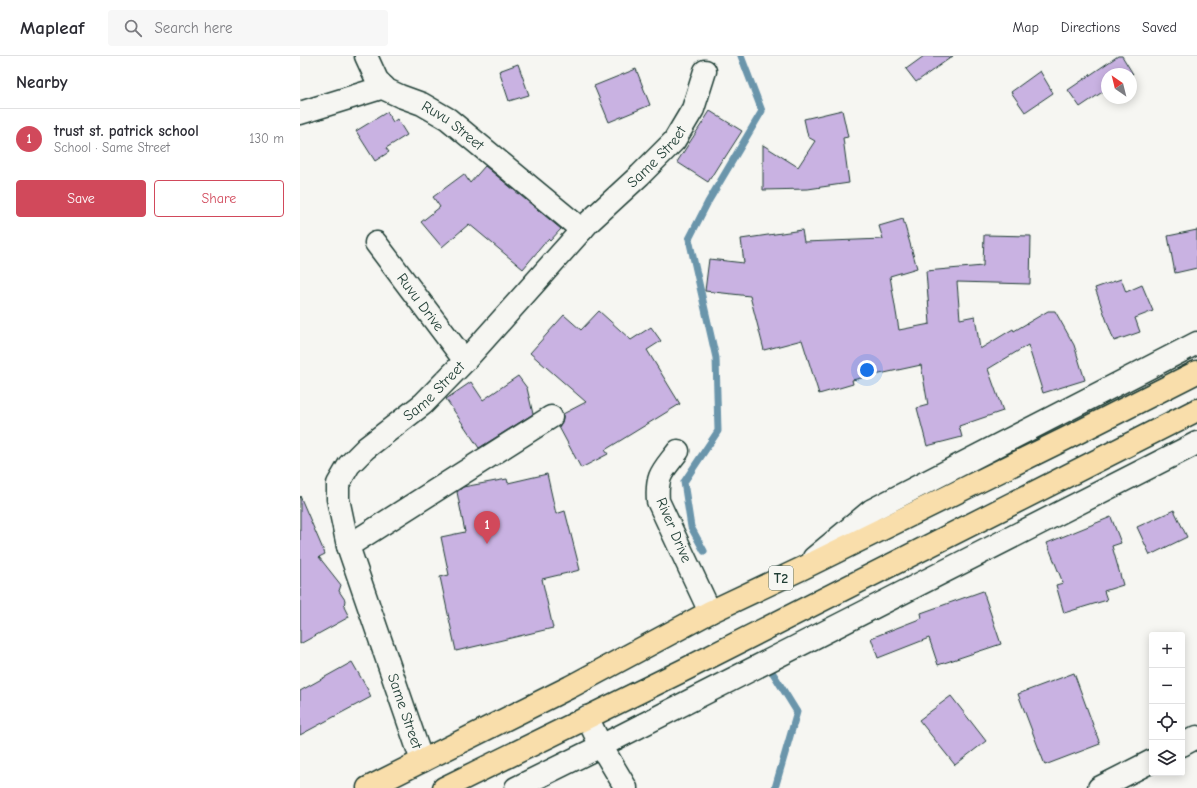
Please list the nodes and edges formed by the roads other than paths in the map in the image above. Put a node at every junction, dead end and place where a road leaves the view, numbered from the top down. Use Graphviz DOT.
graph roads {
  1 [pos="366,56"];
  2 [pos="705,71"];
  3 [pos="384,87"];
  4 [pos="300,113"];
  5 [pos="582,230"];
  6 [pos="376,243"];
  7 [pos="1197,342"];
  8 [pos="465,361"];
  9 [pos="1197,372"];
  10 [pos="1197,410"];
  11 [pos="551,417"];
  12 [pos="1065,439"];
  13 [pos="1197,443"];
  14 [pos="678,451"];
  15 [pos="1077,471"];
  16 [pos="348,546"];
  17 [pos="803,568"];
  18 [pos="710,612"];
  19 [pos="587,717"];
  20 [pos="1197,737"];
  21 [pos="1185,743"];
  22 [pos="602,746"];
  23 [pos="422,761"];
  24 [pos="1149,763"];
  25 [pos="368,788"];
  26 [pos="444,788"];
  27 [pos="516,788"];
  28 [pos="626,788"];
  29 [pos="1099,788"];
  1 -- 3 [label="street"];
  2 -- 5 [label="street, Same Street"];
  3 -- 4 [label="street"];
  3 -- 5 [label="street, Ruvu Street"];
  5 -- 8 [label="street, Same Street"];
  6 -- 8 [label="street, Ruvu Drive"];
  7 -- 17 [label="street"];
  8 -- 16 [label="street, Same Street"];
  9 -- 12 [label="highway, T2"];
  10 -- 15 [label="highway, T2"];
  11 -- 16 [label="street"];
  12 -- 15 [label="highway"];
  12 -- 17 [label="highway, T2"];
  13 -- 22 [label="street"];
  14 -- 18 [label="street, River Drive"];
  15 -- 19 [label="highway, T2"];
  16 -- 23 [label="street, Same Street"];
  17 -- 18 [label="highway, T2"];
  18 -- 23 [label="highway, T2"];
  19 -- 22 [label="street"];
  19 -- 26 [label="highway, T2"];
  20 -- 21 [label="street"];
  22 -- 27 [label="street"];
  22 -- 28 [label="street"];
  23 -- 25 [label="highway, T2"];
  24 -- 29 [label="street"];
}
